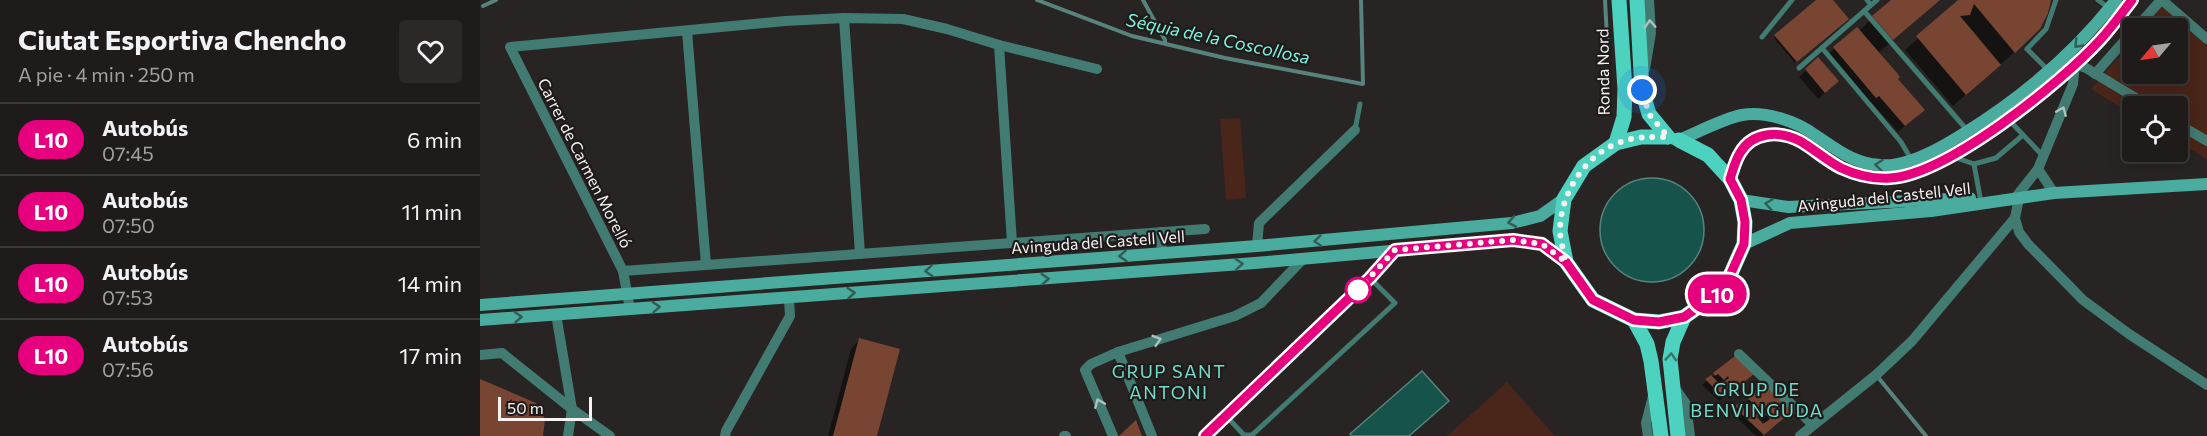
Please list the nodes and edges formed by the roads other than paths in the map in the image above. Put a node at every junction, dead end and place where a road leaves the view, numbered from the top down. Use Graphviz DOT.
graph roads {
  1 [pos="1619,0"];
  2 [pos="1636,0"];
  3 [pos="1649,0"];
  4 [pos="1792,0"];
  5 [pos="1877,0"];
  6 [pos="2056,0"];
  7 [pos="2098,0"];
  8 [pos="2132,0"];
  9 [pos="2162,0"];
  10 [pos="1869,2"];
  11 [pos="2113,4"];
  12 [pos="1864,11"];
  13 [pos="844,18"];
  14 [pos="2145,18"];
  15 [pos="687,31"];
  16 [pos="1762,37"];
  17 [pos="2207,39"];
  18 [pos="2122,44"];
  19 [pos="999,45"];
  20 [pos="1822,48"];
  21 [pos="2075,64"];
  22 [pos="1799,68"];
  23 [pos="1097,69"];
  24 [pos="2049,70"];
  25 [pos="2095,74"];
  26 [pos="1642,90"];
  27 [pos="2132,96"];
  28 [pos="1360,104"];
  29 [pos="2008,119"];
  30 [pos="1356,130"];
  31 [pos="2188,130"];
  32 [pos="1968,131"];
  33 [pos="2023,135"];
  34 [pos="1673,139"];
  35 [pos="2207,141"];
  36 [pos="1616,143"];
  37 [pos="1950,156"];
  38 [pos="2043,156"];
  39 [pos="1911,161"];
  40 [pos="1974,164"];
  41 [pos="2038,169"];
  42 [pos="1730,179"];
  43 [pos="2207,184"];
  44 [pos="2054,193"];
  45 [pos="1980,197"];
  46 [pos="2017,198"];
  47 [pos="1564,200"];
  48 [pos="1741,200"];
  49 [pos="1995,200"];
  50 [pos="2015,218"];
  51 [pos="1205,229"];
  52 [pos="1161,232"];
  53 [pos="1012,243"];
  54 [pos="1744,244"];
  55 [pos="1257,246"];
  56 [pos="1395,250"];
  57 [pos="860,254"];
  58 [pos="1162,254"];
  59 [pos="1304,258"];
  60 [pos="1566,262"];
  61 [pos="706,265"];
  62 [pos="623,271"];
  63 [pos="1370,278"];
  64 [pos="627,294"];
  65 [pos="789,298"];
  66 [pos="553,299"];
  67 [pos="480,305"];
  68 [pos="630,309"];
  69 [pos="556,314"];
  70 [pos="1684,317"];
  71 [pos="480,320"];
  72 [pos="1634,320"];
  73 [pos="1118,352"];
  74 [pos="1739,354"];
  75 [pos="480,355"];
  76 [pos="1671,384"];
  77 [pos="2207,385"];
  78 [pos="1655,387"];
  79 [pos="572,409"];
  80 [pos="1226,416"];
  81 [pos="1814,425"];
  82 [pos="568,436"];
  83 [pos="610,436"];
  84 [pos="725,436"];
  85 [pos="1113,436"];
  86 [pos="1152,436"];
  87 [pos="1205,436"];
  88 [pos="1648,436"];
  89 [pos="1660,436"];
  90 [pos="1678,436"];
  91 [pos="1690,436"];
  92 [pos="1800,436"];
  1 -- 36 [label="main road, Ronda Nord"];
  2 -- 26 [label="main road"];
  26 -- 3 [label="street, one-way"];
  4 -- 16 [label="lane"];
  5 -- 10 [label="lane"];
  6 -- 24 [label="lane"];
  7 -- 11 [label="lane"];
  8 -- 21 [label="main road"];
  9 -- 14 [label="street"];
  9 -- 17 [label="street"];
  10 -- 12 [label="lane"];
  11 -- 24 [label="main road, one-way"];
  12 -- 20 [label="lane"];
  12 -- 32 [label="lane"];
  13 -- 15 [label="street"];
  13 -- 19 [label="street"];
  13 -- 57 [label="street"];
  15 -- 61 [label="street"];
  15 -- 62 [label="street, Carrer de Carmen Morelló"];
  18 -- 25 [label="street"];
  19 -- 23 [label="street"];
  19 -- 53 [label="street"];
  20 -- 22 [label="lane"];
  20 -- 39 [label="lane"];
  21 -- 25 [label="street"];
  21 -- 29 [label="main road"];
  38 -- 21 [label="street, one-way"];
  24 -- 32 [label="main road"];
  25 -- 27 [label="street"];
  26 -- 34 [label="main road"];
  28 -- 30 [label="lane"];
  29 -- 33 [label="lane"];
  29 -- 37 [label="main road"];
  30 -- 55 [label="street"];
  31 -- 35 [label="street"];
  32 -- 39 [label="main road"];
  33 -- 38 [label="lane"];
  33 -- 40 [label="lane"];
  34 -- 36 [label="main road"];
  39 -- 34 [label="main road, one-way"];
  34 -- 42 [label="main road"];
  36 -- 47 [label="main road"];
  37 -- 40 [label="lane"];
  37 -- 42 [label="main road"];
  38 -- 41 [label="street"];
  40 -- 45 [label="lane"];
  41 -- 44 [label="street"];
  41 -- 46 [label="street"];
  42 -- 48 [label="main road"];
  43 -- 44 [label="main road, Avinguda del Castell Vell"];
  44 -- 46 [label="main road, Avinguda del Castell Vell"];
  45 -- 48 [label="main road, Avinguda del Castell Vell, one-way"];
  45 -- 49 [label="main road, Avinguda del Castell Vell"];
  46 -- 49 [label="main road, Avinguda del Castell Vell"];
  46 -- 50 [label="street"];
  47 -- 55 [label="main road, Avinguda del Castell Vell, one-way"];
  47 -- 60 [label="main road"];
  48 -- 54 [label="main road"];
  49 -- 54 [label="main road, Avinguda del Castell Vell"];
  50 -- 77 [label="street"];
  50 -- 81 [label="street"];
  51 -- 52 [label="street, Avinguda del Castell Vell"];
  52 -- 53 [label="street, Avinguda del Castell Vell"];
  52 -- 58 [label="street"];
  53 -- 57 [label="street, Avinguda del Castell Vell"];
  54 -- 70 [label="main road"];
  55 -- 58 [label="main road, Avinguda del Castell Vell"];
  56 -- 59 [label="main road, Avinguda del Castell Vell"];
  56 -- 60 [label="main road, Avinguda del Castell Vell"];
  56 -- 63 [label="street"];
  57 -- 61 [label="street, Avinguda del Castell Vell"];
  58 -- 64 [label="main road, Avinguda del Castell Vell, one-way"];
  65 -- 59 [label="main road, Avinguda del Castell Vell, one-way"];
  73 -- 59 [label="street, one-way"];
  60 -- 72 [label="main road"];
  61 -- 62 [label="street, Avinguda del Castell Vell"];
  62 -- 64 [label="street, Carrer de Carmen Morelló"];
  63 -- 80 [label="street"];
  63 -- 80 [label="lane"];
  64 -- 66 [label="main road, Avinguda del Castell Vell"];
  64 -- 68 [label="street"];
  68 -- 65 [label="main road, Avinguda del Castell Vell, one-way"];
  65 -- 84 [label="street"];
  66 -- 67 [label="main road, Avinguda del Castell Vell"];
  66 -- 69 [label="main road"];
  68 -- 69 [label="main road, Avinguda del Castell Vell"];
  71 -- 69 [label="main road, Avinguda del Castell Vell, one-way"];
  69 -- 79 [label="street"];
  70 -- 72 [label="main road"];
  76 -- 70 [label="main road, one-way"];
  72 -- 78 [label="main road"];
  85 -- 73 [label="street, one-way"];
  73 -- 86 [label="street"];
  74 -- 81 [label="street"];
  75 -- 79 [label="street"];
  76 -- 90 [label="main road"];
  76 -- 91 [label="street"];
  78 -- 88 [label="street"];
  78 -- 89 [label="main road"];
  79 -- 82 [label="street"];
  79 -- 83 [label="street"];
  80 -- 87 [label="street"];
  81 -- 92 [label="street"];
}
